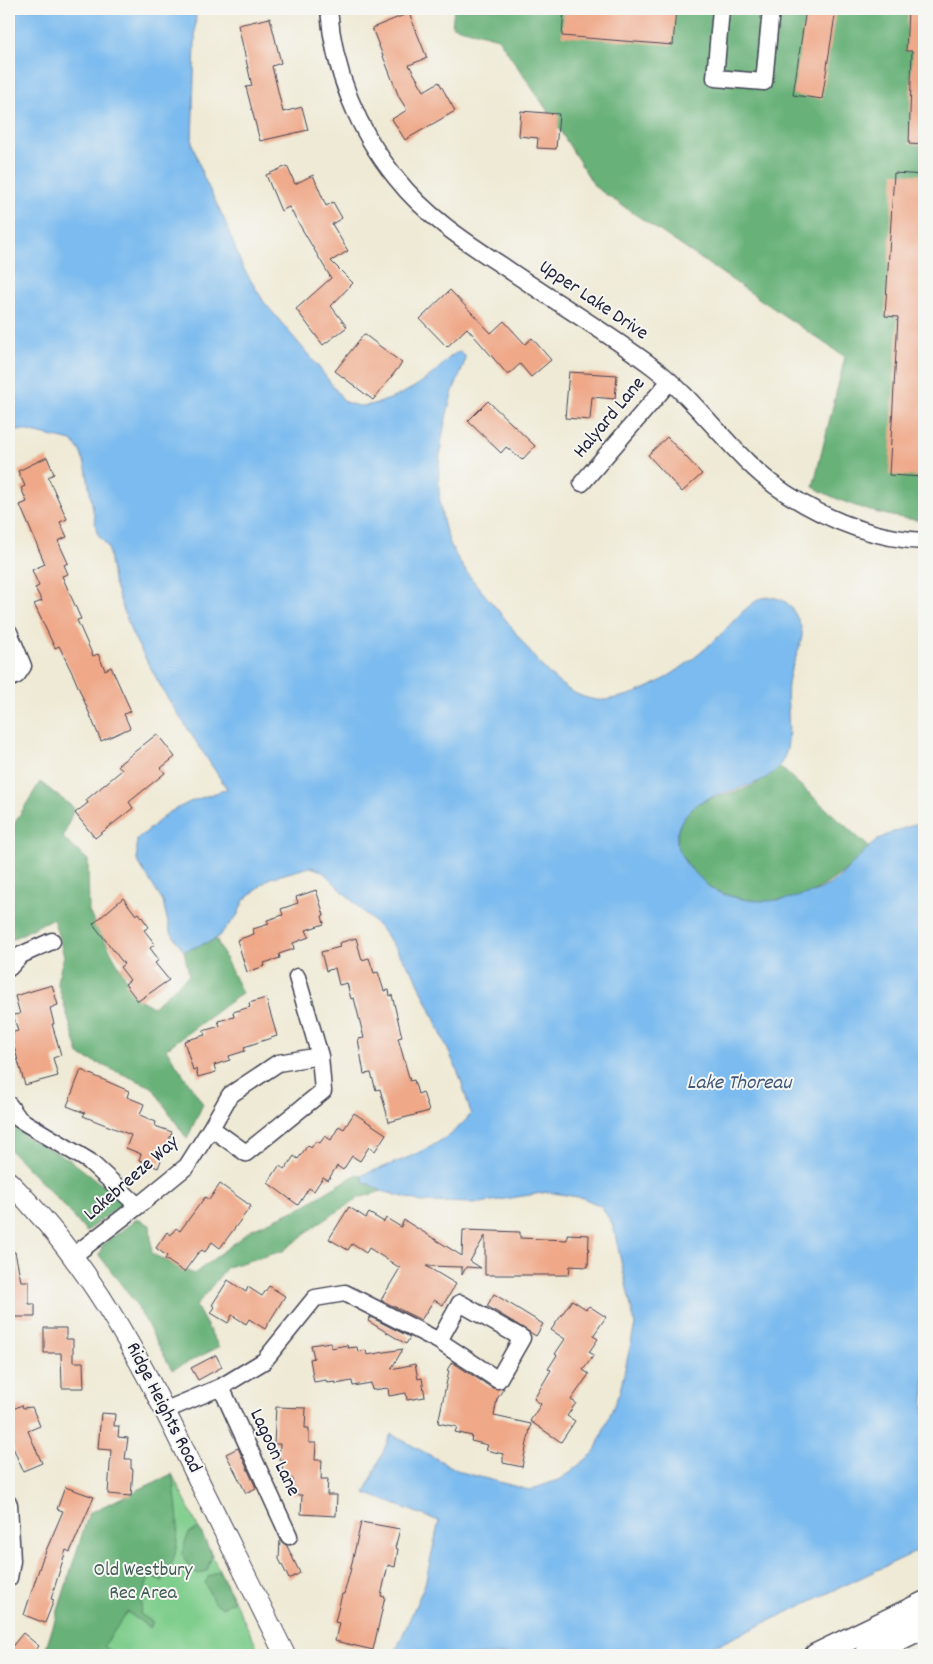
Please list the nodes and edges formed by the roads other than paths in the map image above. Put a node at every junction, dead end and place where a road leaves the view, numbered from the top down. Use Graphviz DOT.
graph roads {
  1 [pos="329,9"];
  2 [pos="721,9"];
  3 [pos="771,9"];
  4 [pos="670,381"];
  5 [pos="582,483"];
  6 [pos="924,540"];
  7 [pos="9,632"];
  8 [pos="9,679"];
  9 [pos="52,941"];
  10 [pos="9,968"];
  11 [pos="297,977"];
  12 [pos="320,1056"];
  13 [pos="9,1105"];
  14 [pos="211,1128"];
  15 [pos="9,1182"];
  16 [pos="138,1206"];
  17 [pos="74,1256"];
  18 [pos="439,1341"];
  19 [pos="221,1387"];
  20 [pos="166,1410"];
  21 [pos="9,1504"];
  22 [pos="289,1536"];
  23 [pos="9,1578"];
  24 [pos="924,1603"];
  25 [pos="924,1627"];
  26 [pos="285,1655"];
  27 [pos="816,1655"];
  28 [pos="866,1655"];
  1 -- 4 [label="street, Upper Lake Drive"];
  2 -- 3 [label="street"];
  4 -- 5 [label="street, Halyard Lane"];
  4 -- 6 [label="street, Upper Lake Drive"];
  7 -- 8 [label="street"];
  9 -- 10 [label="street"];
  11 -- 12 [label="street"];
  12 -- 14 [label="street, Lakebreeze Way"];
  12 -- 14 [label="street"];
  13 -- 16 [label="street"];
  14 -- 16 [label="street, Lakebreeze Way"];
  15 -- 17 [label="street, Ridge Heights Road"];
  16 -- 17 [label="street, Lakebreeze Way"];
  17 -- 20 [label="street, Ridge Heights Road"];
  18 -- 18 [label="street"];
  18 -- 19 [label="street"];
  19 -- 20 [label="street"];
  19 -- 22 [label="street, Lagoon Lane"];
  20 -- 26 [label="street, Ridge Heights Road"];
  21 -- 23 [label="street"];
  24 -- 27 [label="main road"];
  25 -- 28 [label="main road"];
}
